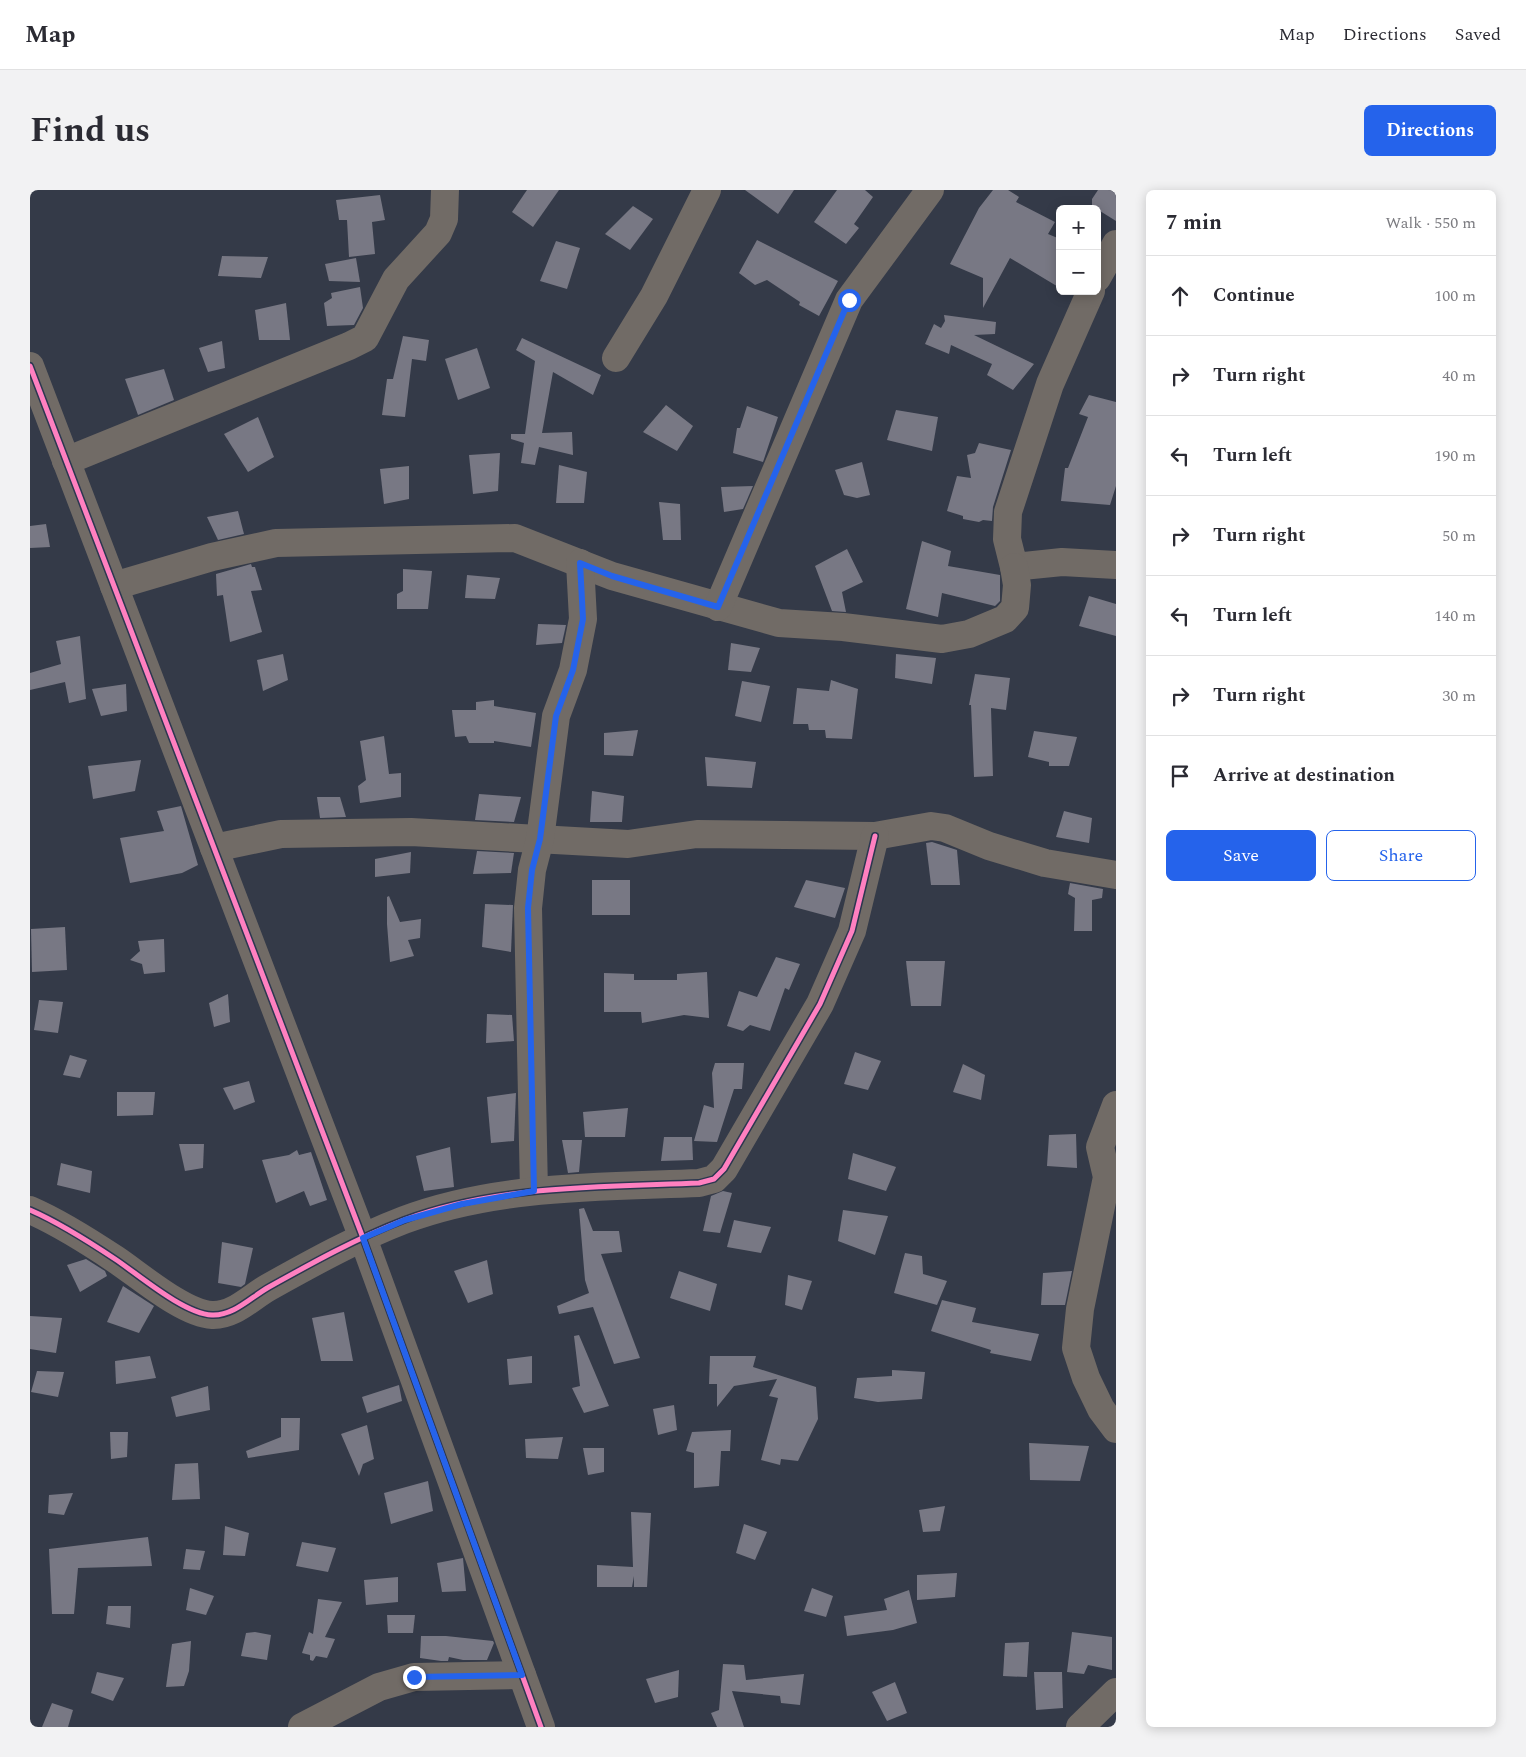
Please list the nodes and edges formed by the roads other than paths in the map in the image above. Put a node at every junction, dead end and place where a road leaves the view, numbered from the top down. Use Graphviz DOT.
graph roads {
  1 [pos="445,190"];
  2 [pos="707,190"];
  3 [pos="930,190"];
  4 [pos="1116,244"];
  5 [pos="1101,271"];
  6 [pos="1089,295"];
  7 [pos="616,358"];
  8 [pos="30,366"];
  9 [pos="66,461"];
  10 [pos="580,563"];
  11 [pos="1116,565"];
  12 [pos="1014,567"];
  13 [pos="114,586"];
  14 [pos="718,607"];
  15 [pos="874,836"];
  16 [pos="540,839"];
  17 [pos="214,848"];
  18 [pos="1116,875"];
  19 [pos="1116,1105"];
  20 [pos="534,1191"];
  21 [pos="30,1210"];
  22 [pos="363,1238"];
  23 [pos="1116,1429"];
  24 [pos="522,1675"];
  25 [pos="1116,1692"];
  26 [pos="302,1727"];
  27 [pos="540,1727"];
  28 [pos="1080,1727"];
  1 -- 9 [label="street"];
  2 -- 7 [label="street"];
  3 -- 14 [label="street"];
  4 -- 5 [label="street"];
  6 -- 12 [label="street"];
  8 -- 9 [label="street"];
  9 -- 13 [label="street"];
  10 -- 13 [label="street"];
  10 -- 14 [label="street"];
  10 -- 16 [label="street"];
  11 -- 12 [label="street"];
  12 -- 14 [label="street"];
  13 -- 17 [label="street"];
  15 -- 16 [label="street"];
  15 -- 18 [label="street"];
  15 -- 20 [label="street"];
  16 -- 17 [label="street"];
  16 -- 20 [label="street"];
  17 -- 22 [label="street"];
  19 -- 23 [label="street"];
  20 -- 22 [label="street"];
  21 -- 22 [label="street"];
  22 -- 24 [label="street"];
  24 -- 26 [label="street"];
  24 -- 27 [label="street"];
  25 -- 28 [label="street"];
}
